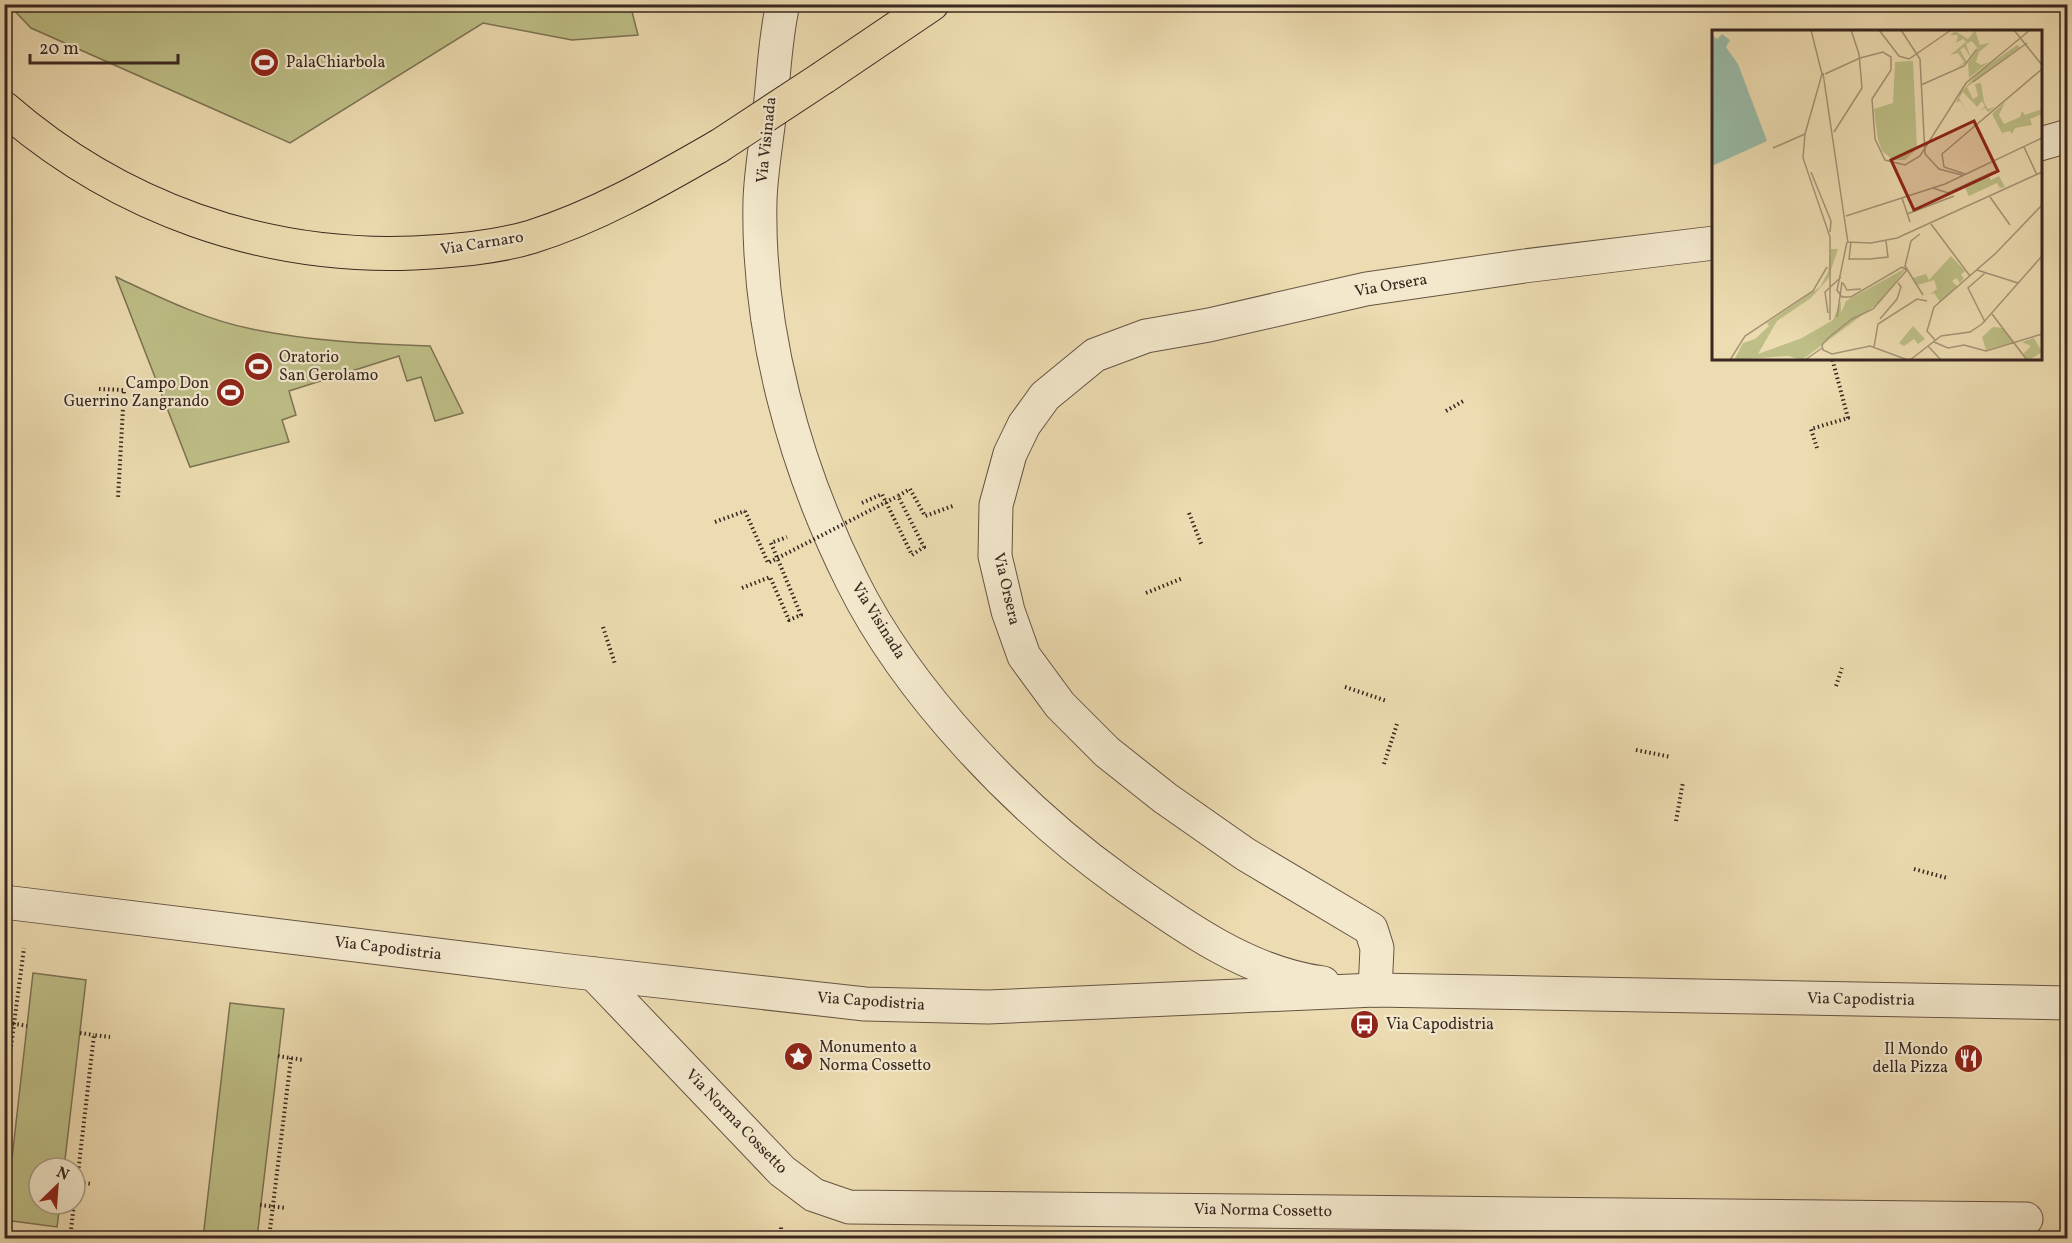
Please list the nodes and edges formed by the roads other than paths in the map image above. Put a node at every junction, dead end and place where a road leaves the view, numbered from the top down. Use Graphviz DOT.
graph roads {
  1 [pos="783,4"];
  2 [pos="932,4"];
  3 [pos="4,108"];
  4 [pos="2067,136"];
  5 [pos="2042,143"];
  6 [pos="1712,243"];
  7 [pos="4,902"];
  8 [pos="594,974"];
  9 [pos="1375,990"];
  10 [pos="2067,1003"];
  11 [pos="2026,1219"];
  1 -- 9 [label="street, Via Visinada"];
  2 -- 3 [label="main road, Via Carnaro, bridge"];
  4 -- 5 [label="street"];
  6 -- 9 [label="street, Via Orsera"];
  7 -- 8 [label="street, Via Capodistria"];
  8 -- 9 [label="street, Via Capodistria"];
  8 -- 11 [label="street, Via Norma Cossetto"];
  9 -- 10 [label="street, Via Capodistria"];
}
